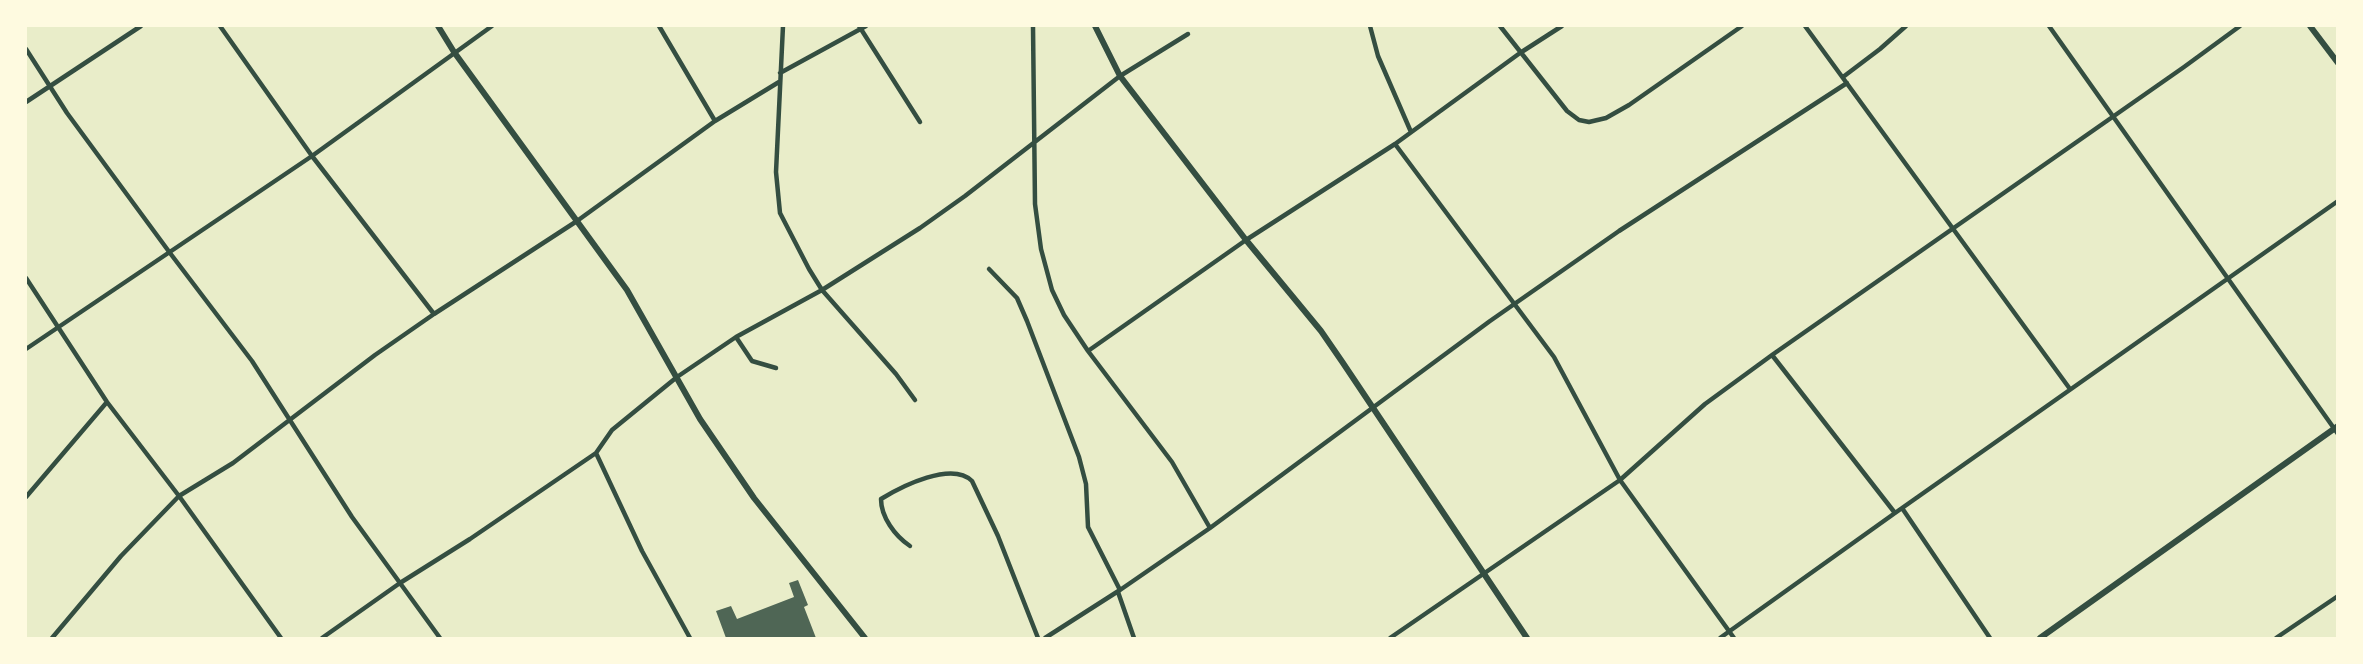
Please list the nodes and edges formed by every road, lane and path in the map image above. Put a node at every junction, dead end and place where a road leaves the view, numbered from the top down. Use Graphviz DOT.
graph roads {
  1 [pos="141,26"];
  2 [pos="220,26"];
  3 [pos="438,26"];
  4 [pos="492,26"];
  5 [pos="659,26"];
  6 [pos="783,26"];
  7 [pos="866,26"];
  8 [pos="1033,26"];
  9 [pos="1104,26"];
  10 [pos="1370,26"];
  11 [pos="1500,26"];
  12 [pos="1562,26"];
  13 [pos="1742,26"];
  14 [pos="1805,26"];
  15 [pos="1906,26"];
  16 [pos="2049,26"];
  17 [pos="2240,26"];
  18 [pos="2310,26"];
  19 [pos="860,27"];
  20 [pos="1095,27"];
  21 [pos="1188,34"];
  22 [pos="26,49"];
  23 [pos="454,52"];
  24 [pos="1520,53"];
  25 [pos="2337,63"];
  26 [pos="780,73"];
  27 [pos="1120,76"];
  28 [pos="1843,77"];
  29 [pos="779,82"];
  30 [pos="1847,83"];
  31 [pos="50,86"];
  32 [pos="26,102"];
  33 [pos="2112,117"];
  34 [pos="715,121"];
  35 [pos="920,122"];
  36 [pos="1411,132"];
  37 [pos="1035,141"];
  38 [pos="1395,144"];
  39 [pos="312,156"];
  40 [pos="2337,201"];
  41 [pos="577,221"];
  42 [pos="1953,229"];
  43 [pos="1246,240"];
  44 [pos="170,253"];
  45 [pos="988,268"];
  46 [pos="26,278"];
  47 [pos="2229,279"];
  48 [pos="822,290"];
  49 [pos="1514,305"];
  50 [pos="434,314"];
  51 [pos="58,325"];
  52 [pos="736,337"];
  53 [pos="26,349"];
  54 [pos="1088,351"];
  55 [pos="1772,355"];
  56 [pos="776,368"];
  57 [pos="677,377"];
  58 [pos="2070,389"];
  59 [pos="915,400"];
  60 [pos="107,402"];
  61 [pos="1375,408"];
  62 [pos="292,420"];
  63 [pos="2336,430"];
  64 [pos="596,453"];
  65 [pos="1620,480"];
  66 [pos="179,496"];
  67 [pos="26,497"];
  68 [pos="1902,508"];
  69 [pos="1894,513"];
  70 [pos="1210,528"];
  71 [pos="910,546"];
  72 [pos="1484,573"];
  73 [pos="400,583"];
  74 [pos="1119,591"];
  75 [pos="2337,596"];
  76 [pos="1730,632"];
  77 [pos="51,639"];
  78 [pos="281,639"];
  79 [pos="322,639"];
  80 [pos="440,639"];
  81 [pos="690,639"];
  82 [pos="865,639"];
  83 [pos="1038,639"];
  84 [pos="1045,639"];
  85 [pos="1134,639"];
  86 [pos="1390,639"];
  87 [pos="1527,639"];
  88 [pos="1720,639"];
  89 [pos="1734,639"];
  90 [pos="1990,639"];
  91 [pos="2040,639"];
  92 [pos="2276,639"];
  1 -- 31 [label="street"];
  2 -- 39 [label="street"];
  3 -- 23 [label="street"];
  4 -- 23 [label="street"];
  5 -- 34 [label="street"];
  6 -- 26 [label="street"];
  7 -- 19 [label="street"];
  8 -- 37 [label="street"];
  9 -- 20 [label="street"];
  10 -- 36 [label="street"];
  11 -- 24 [label="street"];
  12 -- 24 [label="street"];
  13 -- 24 [label="street"];
  14 -- 28 [label="street"];
  15 -- 28 [label="street"];
  16 -- 33 [label="street"];
  17 -- 33 [label="street"];
  18 -- 25 [label="street"];
  19 -- 26 [label="street"];
  19 -- 35 [label="street"];
  20 -- 27 [label="street"];
  21 -- 27 [label="street"];
  22 -- 31 [label="street"];
  23 -- 39 [label="street"];
  23 -- 41 [label="street"];
  24 -- 36 [label="street"];
  26 -- 29 [label="street"];
  27 -- 37 [label="street"];
  27 -- 43 [label="street"];
  28 -- 30 [label="street"];
  29 -- 34 [label="street"];
  29 -- 48 [label="street"];
  30 -- 42 [label="street"];
  30 -- 49 [label="street"];
  31 -- 32 [label="street"];
  31 -- 44 [label="street"];
  33 -- 42 [label="street"];
  33 -- 47 [label="street"];
  34 -- 41 [label="street"];
  36 -- 38 [label="street"];
  37 -- 48 [label="street"];
  37 -- 54 [label="street"];
  38 -- 43 [label="street"];
  38 -- 49 [label="street"];
  39 -- 44 [label="street"];
  39 -- 50 [label="street"];
  40 -- 47 [label="street"];
  41 -- 50 [label="street"];
  41 -- 57 [label="street"];
  42 -- 55 [label="street"];
  42 -- 58 [label="street"];
  43 -- 54 [label="street"];
  43 -- 61 [label="street"];
  44 -- 51 [label="street"];
  44 -- 62 [label="street"];
  45 -- 74 [label="street"];
  46 -- 51 [label="street"];
  47 -- 58 [label="street"];
  47 -- 63 [label="street"];
  48 -- 52 [label="street"];
  48 -- 59 [label="street"];
  49 -- 61 [label="street"];
  49 -- 65 [label="street"];
  50 -- 62 [label="street"];
  51 -- 53 [label="street"];
  51 -- 60 [label="street"];
  52 -- 56 [label="street"];
  52 -- 57 [label="street"];
  54 -- 70 [label="street"];
  55 -- 65 [label="street"];
  55 -- 69 [label="street"];
  57 -- 64 [label="street"];
  57 -- 82 [label="street"];
  58 -- 68 [label="street"];
  60 -- 66 [label="street"];
  60 -- 67 [label="street"];
  61 -- 70 [label="street"];
  61 -- 72 [label="street"];
  62 -- 66 [label="street"];
  62 -- 73 [label="street"];
  63 -- 91 [label="street"];
  64 -- 73 [label="street"];
  64 -- 81 [label="street"];
  65 -- 72 [label="street"];
  65 -- 76 [label="street"];
  66 -- 77 [label="street"];
  66 -- 78 [label="street"];
  68 -- 69 [label="street"];
  68 -- 90 [label="street"];
  69 -- 76 [label="street"];
  70 -- 74 [label="street"];
  71 -- 83 [label="street"];
  72 -- 86 [label="street"];
  72 -- 87 [label="street"];
  73 -- 79 [label="street"];
  73 -- 80 [label="street"];
  74 -- 84 [label="street"];
  74 -- 85 [label="street"];
  75 -- 92 [label="street"];
  76 -- 88 [label="street"];
  76 -- 89 [label="street"];
}
